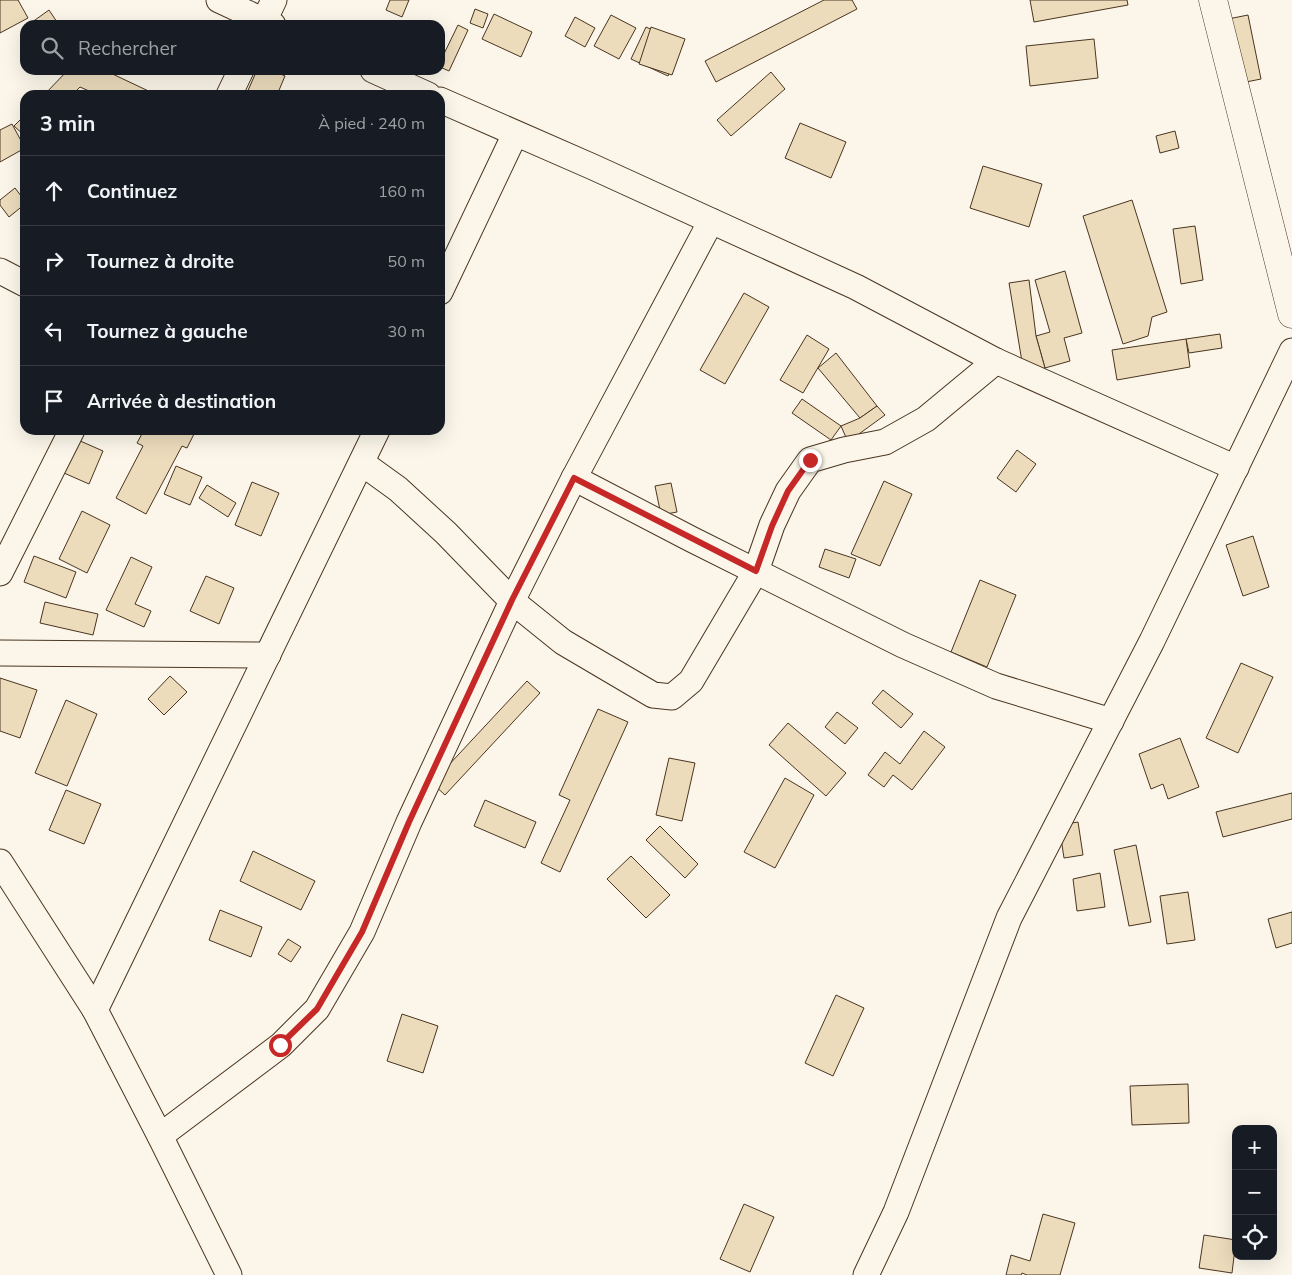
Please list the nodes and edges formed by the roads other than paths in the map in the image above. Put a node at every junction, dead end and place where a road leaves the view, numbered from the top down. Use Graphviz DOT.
graph roads {
  1 [pos="219,0"];
  2 [pos="1213,0"];
  3 [pos="268,18"];
  4 [pos="239,75"];
  5 [pos="384,75"];
  6 [pos="231,90"];
  7 [pos="417,90"];
  8 [pos="445,102"];
  9 [pos="515,134"];
  10 [pos="711,221"];
  11 [pos="0,270"];
  12 [pos="20,281"];
  13 [pos="445,281"];
  14 [pos="1292,314"];
  15 [pos="1292,351"];
  16 [pos="996,361"];
  17 [pos="69,435"];
  18 [pos="375,435"];
  19 [pos="362,463"];
  20 [pos="1236,468"];
  21 [pos="574,478"];
  22 [pos="756,571"];
  23 [pos="0,573"];
  24 [pos="512,600"];
  25 [pos="0,652"];
  26 [pos="268,655"];
  27 [pos="1111,721"];
  28 [pos="0,862"];
  29 [pos="95,1010"];
  30 [pos="160,1136"];
  31 [pos="229,1275"];
  32 [pos="866,1275"];
  1 -- 3 [label="street"];
  2 -- 14 [label="main road"];
  4 -- 6 [label="street"];
  5 -- 7 [label="street"];
  8 -- 9 [label="street"];
  9 -- 10 [label="street"];
  9 -- 13 [label="street"];
  10 -- 16 [label="street"];
  10 -- 21 [label="street"];
  11 -- 12 [label="street"];
  15 -- 20 [label="street"];
  16 -- 20 [label="street"];
  16 -- 22 [label="street"];
  17 -- 23 [label="street"];
  18 -- 19 [label="street"];
  19 -- 24 [label="street"];
  19 -- 26 [label="street"];
  20 -- 27 [label="street"];
  21 -- 22 [label="street"];
  21 -- 24 [label="street"];
  22 -- 24 [label="street"];
  22 -- 27 [label="street"];
  24 -- 30 [label="street"];
  25 -- 26 [label="street"];
  26 -- 29 [label="street"];
  27 -- 32 [label="street"];
  28 -- 29 [label="street"];
  29 -- 30 [label="street"];
  30 -- 31 [label="street"];
}
